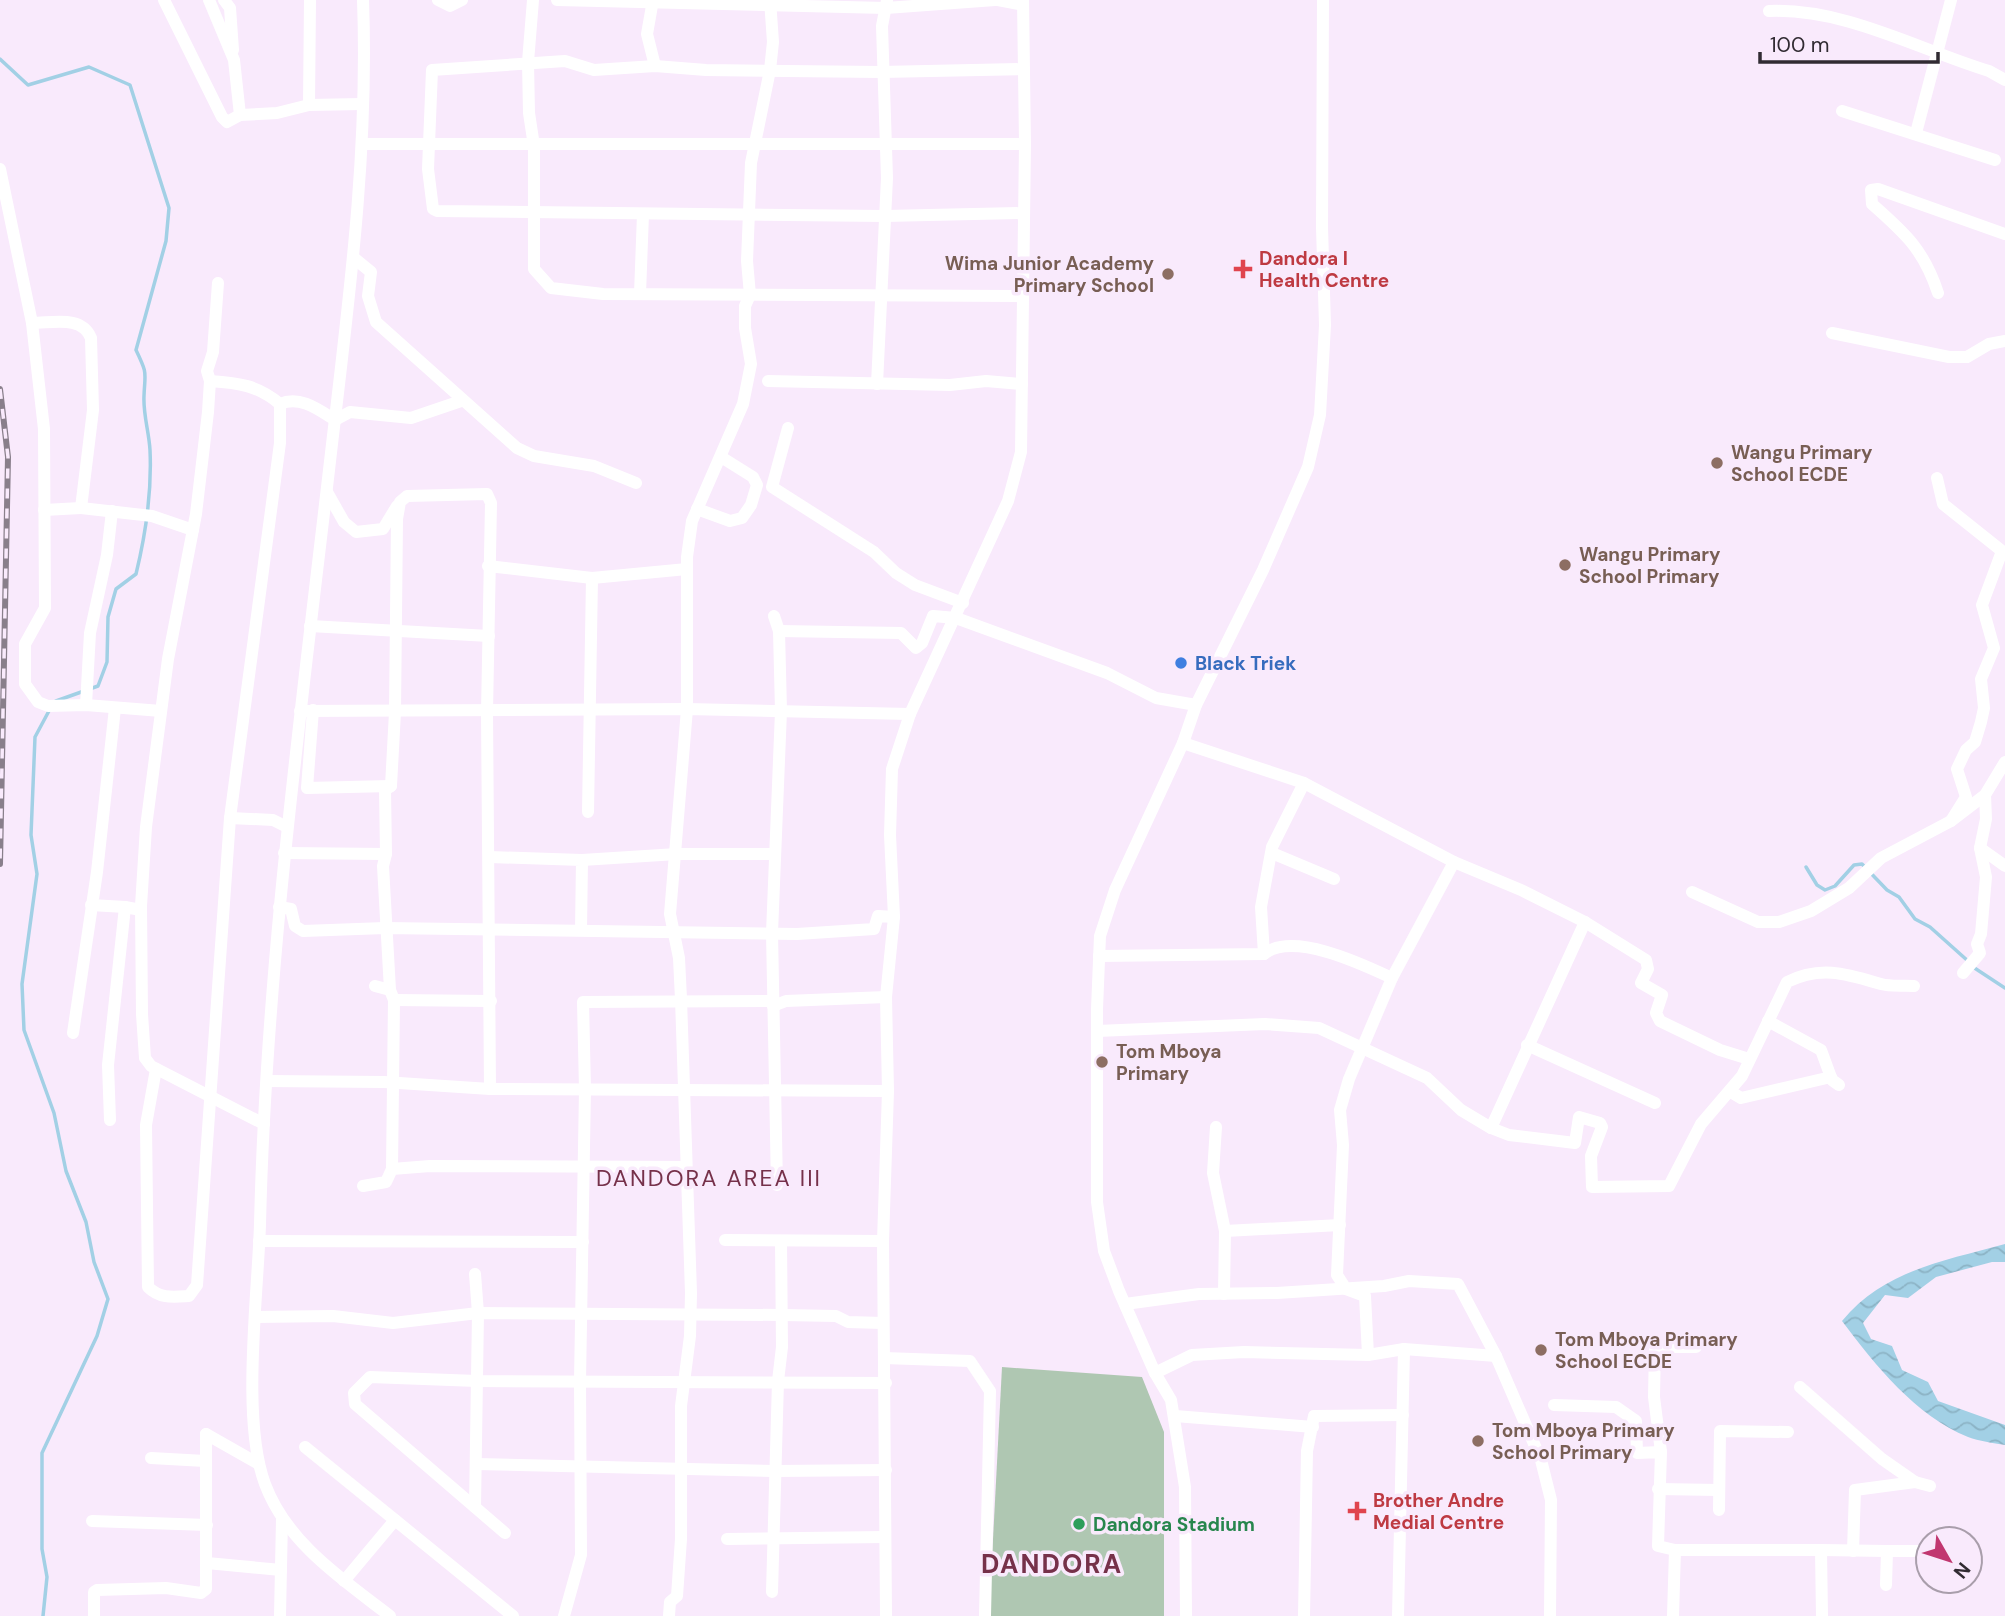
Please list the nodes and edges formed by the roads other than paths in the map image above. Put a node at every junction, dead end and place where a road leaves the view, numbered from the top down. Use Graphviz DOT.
graph roads {
  1 [pos="164,0"];
  2 [pos="310,0"];
  3 [pos="363,0"];
  4 [pos="433,0"];
  5 [pos="462,0"];
  6 [pos="533,0"];
  7 [pos="557,0"];
  8 [pos="997,0"];
  9 [pos="1324,0"];
  10 [pos="1951,0"];
  11 [pos="216,1"];
  12 [pos="653,2"];
  13 [pos="770,2"];
  14 [pos="1023,2"];
  15 [pos="887,4"];
  16 [pos="1769,11"];
  17 [pos="1938,55"];
  18 [pos="527,62"];
  19 [pos="654,66"];
  20 [pos="1024,69"];
  21 [pos="770,70"];
  22 [pos="881,72"];
  23 [pos="2005,80"];
  24 [pos="362,104"];
  25 [pos="309,105"];
  26 [pos="1842,111"];
  27 [pos="240,115"];
  28 [pos="1916,133"];
  29 [pos="430,142"];
  30 [pos="362,144"];
  31 [pos="1025,144"];
  32 [pos="885,145"];
  33 [pos="534,146"];
  34 [pos="753,146"];
  35 [pos="1995,160"];
  36 [pos="0,169"];
  37 [pos="532,212"];
  38 [pos="750,213"];
  39 [pos="1023,213"];
  40 [pos="643,214"];
  41 [pos="885,216"];
  42 [pos="2005,234"];
  43 [pos="354,258"];
  44 [pos="218,283"];
  45 [pos="1938,293"];
  46 [pos="640,294"];
  47 [pos="750,295"];
  48 [pos="881,296"];
  49 [pos="1022,296"];
  50 [pos="32,323"];
  51 [pos="1832,333"];
  52 [pos="2005,341"];
  53 [pos="210,382"];
  54 [pos="768,382"];
  55 [pos="877,384"];
  56 [pos="1021,384"];
  57 [pos="461,401"];
  58 [pos="280,404"];
  59 [pos="335,420"];
  60 [pos="788,428"];
  61 [pos="721,457"];
  62 [pos="1937,478"];
  63 [pos="636,483"];
  64 [pos="327,491"];
  65 [pos="400,502"];
  66 [pos="81,508"];
  67 [pos="697,509"];
  68 [pos="44,510"];
  69 [pos="112,511"];
  70 [pos="193,530"];
  71 [pos="488,566"];
  72 [pos="687,569"];
  73 [pos="592,578"];
  74 [pos="963,603"];
  75 [pos="774,616"];
  76 [pos="956,618"];
  77 [pos="310,626"];
  78 [pos="394,630"];
  79 [pos="779,631"];
  80 [pos="489,636"];
  81 [pos="86,705"];
  82 [pos="1196,705"];
  83 [pos="115,708"];
  84 [pos="687,709"];
  85 [pos="306,710"];
  86 [pos="161,711"];
  87 [pos="590,711"];
  88 [pos="781,711"];
  89 [pos="396,712"];
  90 [pos="487,712"];
  91 [pos="910,714"];
  92 [pos="1183,743"];
  93 [pos="2005,762"];
  94 [pos="1304,783"];
  95 [pos="391,786"];
  96 [pos="1984,795"];
  97 [pos="588,812"];
  98 [pos="230,818"];
  99 [pos="1951,821"];
  100 [pos="287,827"];
  101 [pos="1980,848"];
  102 [pos="284,853"];
  103 [pos="386,853"];
  104 [pos="1272,853"];
  105 [pos="677,854"];
  106 [pos="775,854"];
  107 [pos="490,858"];
  108 [pos="582,860"];
  109 [pos="1454,862"];
  110 [pos="2005,866"];
  111 [pos="1334,879"];
  112 [pos="1692,892"];
  113 [pos="91,905"];
  114 [pos="125,907"];
  115 [pos="279,907"];
  116 [pos="141,910"];
  117 [pos="894,917"];
  118 [pos="1585,922"];
  119 [pos="385,928"];
  120 [pos="581,930"];
  121 [pos="491,932"];
  122 [pos="673,932"];
  123 [pos="772,933"];
  124 [pos="1264,954"];
  125 [pos="1099,956"];
  126 [pos="1969,967"];
  127 [pos="1392,978"];
  128 [pos="375,986"];
  129 [pos="1914,986"];
  130 [pos="392,995"];
  131 [pos="886,997"];
  132 [pos="681,999"];
  133 [pos="491,1001"];
  134 [pos="773,1004"];
  135 [pos="1768,1021"];
  136 [pos="1097,1031"];
  137 [pos="73,1032"];
  138 [pos="1527,1045"];
  139 [pos="1363,1051"];
  140 [pos="1749,1059"];
  141 [pos="156,1069"];
  142 [pos="267,1081"];
  143 [pos="394,1084"];
  144 [pos="490,1089"];
  145 [pos="585,1089"];
  146 [pos="682,1089"];
  147 [pos="776,1090"];
  148 [pos="888,1091"];
  149 [pos="1731,1092"];
  150 [pos="208,1096"];
  151 [pos="1656,1103"];
  152 [pos="110,1119"];
  153 [pos="264,1124"];
  154 [pos="1216,1127"];
  155 [pos="1491,1128"];
  156 [pos="584,1167"];
  157 [pos="685,1167"];
  158 [pos="392,1170"];
  159 [pos="777,1185"];
  160 [pos="363,1186"];
  161 [pos="1340,1225"];
  162 [pos="1225,1231"];
  163 [pos="725,1240"];
  164 [pos="259,1241"];
  165 [pos="883,1241"];
  166 [pos="583,1242"];
  167 [pos="781,1242"];
  168 [pos="475,1274"];
  169 [pos="1346,1289"];
  170 [pos="1224,1294"];
  171 [pos="1125,1304"];
  172 [pos="478,1313"];
  173 [pos="582,1315"];
  174 [pos="690,1315"];
  175 [pos="783,1315"];
  176 [pos="255,1317"];
  177 [pos="883,1323"];
  178 [pos="1696,1347"];
  179 [pos="1404,1349"];
  180 [pos="1368,1354"];
  181 [pos="1496,1356"];
  182 [pos="884,1358"];
  183 [pos="1155,1373"];
  184 [pos="477,1381"];
  185 [pos="580,1381"];
  186 [pos="778,1381"];
  187 [pos="684,1382"];
  188 [pos="886,1382"];
  189 [pos="1800,1387"];
  190 [pos="1554,1405"];
  191 [pos="1403,1415"];
  192 [pos="1175,1416"];
  193 [pos="1313,1427"];
  194 [pos="1788,1432"];
  195 [pos="305,1447"];
  196 [pos="1661,1451"];
  197 [pos="151,1458"];
  198 [pos="205,1461"];
  199 [pos="259,1464"];
  200 [pos="476,1464"];
  201 [pos="580,1466"];
  202 [pos="680,1469"];
  203 [pos="886,1470"];
  204 [pos="775,1471"];
  205 [pos="1915,1482"];
  206 [pos="1930,1486"];
  207 [pos="1658,1489"];
  208 [pos="1718,1490"];
  209 [pos="475,1507"];
  210 [pos="1719,1510"];
  211 [pos="282,1519"];
  212 [pos="395,1520"];
  213 [pos="92,1521"];
  214 [pos="207,1525"];
  215 [pos="505,1533"];
  216 [pos="885,1538"];
  217 [pos="727,1539"];
  218 [pos="774,1540"];
  219 [pos="1675,1550"];
  220 [pos="1821,1550"];
  221 [pos="1853,1551"];
  222 [pos="1887,1551"];
  223 [pos="1914,1551"];
  224 [pos="206,1563"];
  225 [pos="281,1570"];
  226 [pos="344,1581"];
  227 [pos="1886,1585"];
  228 [pos="772,1592"];
  229 [pos="94,1616"];
  230 [pos="280,1616"];
  231 [pos="390,1616"];
  232 [pos="513,1616"];
  233 [pos="564,1616"];
  234 [pos="669,1616"];
  235 [pos="886,1616"];
  236 [pos="985,1616"];
  237 [pos="1186,1616"];
  238 [pos="1304,1616"];
  239 [pos="1398,1616"];
  240 [pos="1550,1616"];
  241 [pos="1673,1616"];
  242 [pos="1822,1616"];
  1 -- 27 [label="street"];
  2 -- 25 [label="street"];
  3 -- 24 [label="street"];
  4 -- 5 [label="street"];
  6 -- 18 [label="street"];
  7 -- 12 [label="street"];
  8 -- 14 [label="street"];
  8 -- 15 [label="street"];
  9 -- 82 [label="street"];
  10 -- 17 [label="street"];
  11 -- 27 [label="street"];
  12 -- 13 [label="street"];
  12 -- 19 [label="street"];
  13 -- 15 [label="street"];
  13 -- 21 [label="street"];
  14 -- 20 [label="street"];
  15 -- 22 [label="street"];
  16 -- 17 [label="street"];
  17 -- 23 [label="street"];
  17 -- 28 [label="street"];
  18 -- 19 [label="street"];
  18 -- 29 [label="street"];
  18 -- 33 [label="street"];
  19 -- 21 [label="street"];
  20 -- 22 [label="street"];
  20 -- 31 [label="street"];
  21 -- 22 [label="street"];
  21 -- 34 [label="street"];
  22 -- 32 [label="street"];
  24 -- 25 [label="street"];
  24 -- 30 [label="street"];
  25 -- 27 [label="street"];
  26 -- 28 [label="street"];
  28 -- 35 [label="street"];
  29 -- 30 [label="street"];
  29 -- 33 [label="street"];
  29 -- 37 [label="street"];
  30 -- 43 [label="street"];
  31 -- 32 [label="street"];
  31 -- 39 [label="street"];
  32 -- 34 [label="street"];
  32 -- 41 [label="street"];
  33 -- 34 [label="street"];
  33 -- 37 [label="street"];
  34 -- 38 [label="street"];
  36 -- 50 [label="street"];
  37 -- 40 [label="street"];
  37 -- 46 [label="street"];
  38 -- 40 [label="street"];
  38 -- 41 [label="street"];
  38 -- 47 [label="street"];
  39 -- 41 [label="street"];
  39 -- 49 [label="street"];
  40 -- 46 [label="street"];
  41 -- 48 [label="street"];
  42 -- 45 [label="street"];
  43 -- 57 [label="street"];
  43 -- 59 [label="street"];
  44 -- 53 [label="street"];
  46 -- 47 [label="street"];
  47 -- 48 [label="street"];
  47 -- 61 [label="street"];
  48 -- 49 [label="street"];
  48 -- 55 [label="street"];
  49 -- 56 [label="street"];
  50 -- 66 [label="street"];
  50 -- 68 [label="street"];
  51 -- 52 [label="street"];
  53 -- 58 [label="street"];
  53 -- 70 [label="street"];
  54 -- 55 [label="street"];
  55 -- 56 [label="street"];
  56 -- 74 [label="street"];
  57 -- 59 [label="street"];
  57 -- 63 [label="street"];
  58 -- 59 [label="street"];
  58 -- 98 [label="street"];
  59 -- 64 [label="street"];
  60 -- 74 [label="street"];
  61 -- 67 [label="street"];
  61 -- 67 [label="street"];
  62 -- 99 [label="street"];
  64 -- 65 [label="street"];
  64 -- 77 [label="street"];
  65 -- 71 [label="street"];
  65 -- 78 [label="street"];
  66 -- 68 [label="street"];
  66 -- 69 [label="street"];
  67 -- 72 [label="street"];
  68 -- 81 [label="street"];
  69 -- 70 [label="street"];
  69 -- 81 [label="street"];
  70 -- 86 [label="street"];
  71 -- 73 [label="street"];
  71 -- 80 [label="street"];
  72 -- 73 [label="street"];
  72 -- 84 [label="street"];
  73 -- 87 [label="street"];
  74 -- 76 [label="street"];
  75 -- 79 [label="street"];
  76 -- 79 [label="street"];
  76 -- 82 [label="street"];
  76 -- 91 [label="street"];
  77 -- 78 [label="street"];
  77 -- 85 [label="street"];
  78 -- 80 [label="street"];
  78 -- 89 [label="street"];
  79 -- 88 [label="street"];
  80 -- 90 [label="street"];
  81 -- 83 [label="street"];
  82 -- 92 [label="street"];
  83 -- 86 [label="street"];
  83 -- 113 [label="street"];
  84 -- 87 [label="street"];
  84 -- 88 [label="street"];
  84 -- 105 [label="street"];
  85 -- 89 [label="street"];
  85 -- 95 [label="street"];
  85 -- 100 [label="street"];
  86 -- 116 [label="street"];
  87 -- 90 [label="street"];
  87 -- 97 [label="street"];
  88 -- 91 [label="street"];
  88 -- 106 [label="street"];
  89 -- 90 [label="street"];
  89 -- 95 [label="street"];
  90 -- 107 [label="street"];
  91 -- 117 [label="street"];
  92 -- 94 [label="street"];
  92 -- 125 [label="street"];
  93 -- 96 [label="street"];
  94 -- 104 [label="street"];
  94 -- 109 [label="street"];
  95 -- 103 [label="street"];
  96 -- 99 [label="street"];
  96 -- 101 [label="street"];
  98 -- 100 [label="street"];
  98 -- 150 [label="street"];
  99 -- 112 [label="street"];
  100 -- 102 [label="street"];
  101 -- 110 [label="street"];
  101 -- 126 [label="street"];
  102 -- 103 [label="street"];
  102 -- 115 [label="street"];
  103 -- 119 [label="street"];
  104 -- 111 [label="street"];
  104 -- 124 [label="street"];
  105 -- 106 [label="street"];
  105 -- 108 [label="street"];
  105 -- 122 [label="street"];
  106 -- 123 [label="street"];
  107 -- 108 [label="street"];
  107 -- 121 [label="street"];
  108 -- 120 [label="street"];
  109 -- 118 [label="street"];
  109 -- 127 [label="street"];
  113 -- 114 [label="street"];
  113 -- 137 [label="street"];
  114 -- 116 [label="street"];
  114 -- 152 [label="street"];
  115 -- 119 [label="street"];
  115 -- 142 [label="street"];
  116 -- 141 [label="street"];
  117 -- 123 [label="street"];
  117 -- 131 [label="street"];
  118 -- 138 [label="street"];
  118 -- 140 [label="street"];
  119 -- 121 [label="street"];
  119 -- 130 [label="street"];
  120 -- 121 [label="street"];
  120 -- 122 [label="street"];
  121 -- 133 [label="street"];
  122 -- 123 [label="street"];
  122 -- 132 [label="street"];
  123 -- 134 [label="street"];
  124 -- 125 [label="street"];
  124 -- 127 [label="street"];
  125 -- 136 [label="street"];
  127 -- 139 [label="street"];
  128 -- 130 [label="street"];
  129 -- 135 [label="street"];
  130 -- 133 [label="street"];
  130 -- 143 [label="street"];
  131 -- 134 [label="street"];
  131 -- 148 [label="street"];
  132 -- 134 [label="street"];
  132 -- 145 [label="street"];
  132 -- 146 [label="street"];
  133 -- 144 [label="street"];
  134 -- 147 [label="street"];
  135 -- 140 [label="street"];
  135 -- 149 [label="street"];
  136 -- 139 [label="street"];
  136 -- 171 [label="street"];
  138 -- 151 [label="street"];
  138 -- 155 [label="street"];
  139 -- 155 [label="street"];
  139 -- 161 [label="street"];
  140 -- 149 [label="street"];
  141 -- 150 [label="street"];
  141 -- 150 [label="street"];
  142 -- 143 [label="street"];
  142 -- 153 [label="street"];
  143 -- 144 [label="street"];
  143 -- 158 [label="street"];
  144 -- 145 [label="street"];
  145 -- 146 [label="street"];
  145 -- 156 [label="street"];
  146 -- 147 [label="street"];
  146 -- 157 [label="street"];
  147 -- 148 [label="street"];
  147 -- 159 [label="street"];
  148 -- 165 [label="street"];
  149 -- 155 [label="street"];
  150 -- 153 [label="street"];
  153 -- 164 [label="street"];
  154 -- 162 [label="street"];
  156 -- 157 [label="street"];
  156 -- 158 [label="street"];
  156 -- 166 [label="street"];
  157 -- 174 [label="street"];
  158 -- 160 [label="street"];
  161 -- 162 [label="street"];
  161 -- 169 [label="street"];
  162 -- 170 [label="street"];
  163 -- 167 [label="street"];
  164 -- 166 [label="street"];
  164 -- 176 [label="street"];
  165 -- 167 [label="street"];
  165 -- 177 [label="street"];
  166 -- 173 [label="street"];
  167 -- 175 [label="street"];
  168 -- 172 [label="street"];
  169 -- 170 [label="street"];
  169 -- 180 [label="street"];
  169 -- 181 [label="street"];
  170 -- 171 [label="street"];
  171 -- 183 [label="street"];
  172 -- 173 [label="street"];
  172 -- 176 [label="street"];
  172 -- 184 [label="street"];
  173 -- 174 [label="street"];
  173 -- 185 [label="street"];
  174 -- 175 [label="street"];
  174 -- 187 [label="street"];
  175 -- 177 [label="street"];
  175 -- 186 [label="street"];
  176 -- 199 [label="street"];
  177 -- 182 [label="street"];
  178 -- 196 [label="street"];
  179 -- 180 [label="street"];
  179 -- 181 [label="street"];
  179 -- 191 [label="street"];
  180 -- 183 [label="street"];
  181 -- 240 [label="street"];
  182 -- 188 [label="street"];
  182 -- 236 [label="street"];
  183 -- 192 [label="street"];
  184 -- 185 [label="street"];
  184 -- 200 [label="street"];
  184 -- 209 [label="street"];
  185 -- 187 [label="street"];
  185 -- 201 [label="street"];
  186 -- 187 [label="street"];
  186 -- 188 [label="street"];
  186 -- 204 [label="street"];
  187 -- 202 [label="street"];
  188 -- 203 [label="street"];
  189 -- 205 [label="street"];
  190 -- 196 [label="street"];
  191 -- 193 [label="street"];
  191 -- 239 [label="street"];
  192 -- 193 [label="street"];
  192 -- 237 [label="street"];
  193 -- 238 [label="street"];
  194 -- 208 [label="street"];
  195 -- 212 [label="street"];
  196 -- 207 [label="street"];
  197 -- 198 [label="street"];
  198 -- 199 [label="street"];
  198 -- 214 [label="street"];
  199 -- 211 [label="street"];
  200 -- 201 [label="street"];
  200 -- 209 [label="street"];
  201 -- 202 [label="street"];
  201 -- 233 [label="street"];
  202 -- 204 [label="street"];
  202 -- 234 [label="street"];
  203 -- 204 [label="street"];
  203 -- 216 [label="street"];
  204 -- 218 [label="street"];
  205 -- 206 [label="street"];
  205 -- 221 [label="street"];
  207 -- 208 [label="street"];
  207 -- 219 [label="street"];
  208 -- 210 [label="street"];
  209 -- 215 [label="street"];
  211 -- 225 [label="street"];
  211 -- 226 [label="street"];
  212 -- 226 [label="street"];
  212 -- 232 [label="street"];
  213 -- 214 [label="street"];
  214 -- 224 [label="street"];
  216 -- 218 [label="street"];
  216 -- 235 [label="street"];
  217 -- 218 [label="street"];
  218 -- 228 [label="street"];
  219 -- 220 [label="street"];
  219 -- 241 [label="street"];
  220 -- 221 [label="street"];
  220 -- 242 [label="street"];
  221 -- 222 [label="street"];
  222 -- 223 [label="street"];
  222 -- 227 [label="street"];
  224 -- 225 [label="street"];
  224 -- 229 [label="street"];
  225 -- 230 [label="street"];
  226 -- 231 [label="street"];
}
